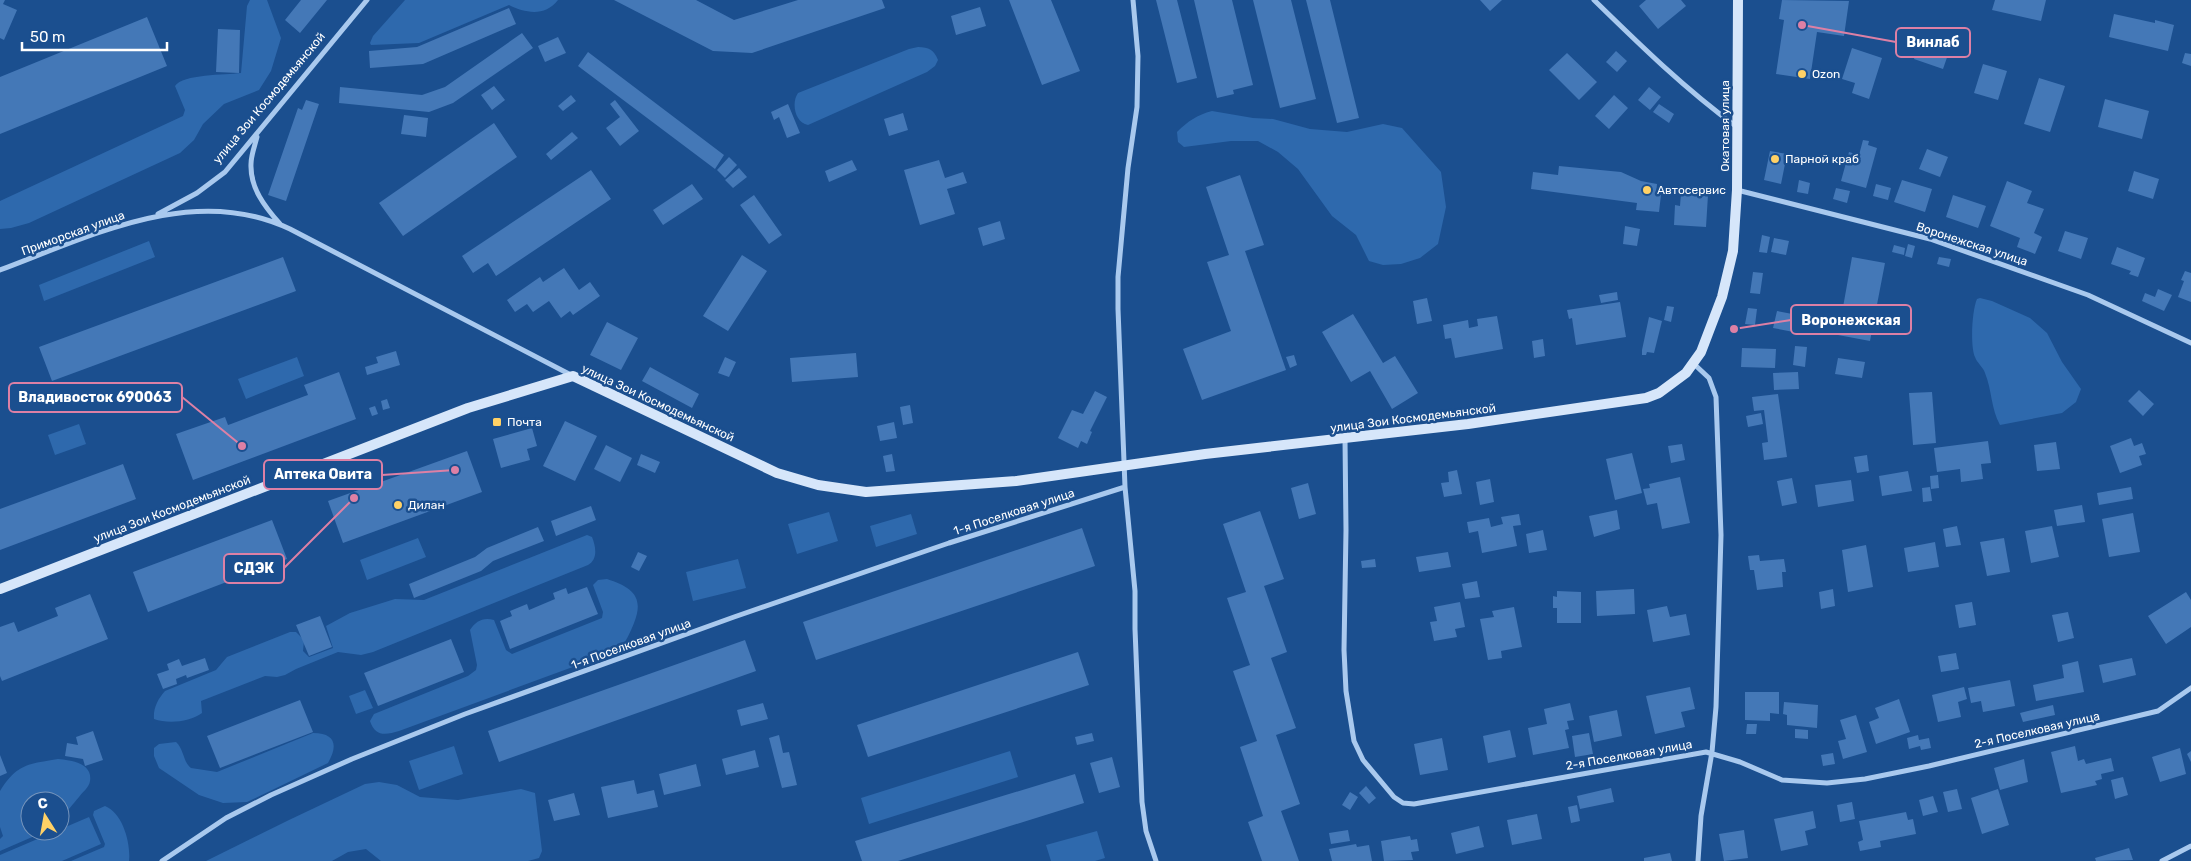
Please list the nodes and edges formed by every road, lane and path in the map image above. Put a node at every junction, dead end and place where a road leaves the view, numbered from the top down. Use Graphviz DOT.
graph roads {
  1 [pos="367,0"];
  2 [pos="1133,0"];
  3 [pos="1594,0"];
  4 [pos="1738,0"];
  5 [pos="1738,128"];
  6 [pos="257,135"];
  7 [pos="1737,190"];
  8 [pos="154,216"];
  9 [pos="281,224"];
  10 [pos="0,270"];
  11 [pos="2191,343"];
  12 [pos="1694,364"];
  13 [pos="573,376"];
  14 [pos="1344,439"];
  15 [pos="1124,466"];
  16 [pos="1124,487"];
  17 [pos="0,589"];
  18 [pos="2191,688"];
  19 [pos="1712,752"];
  20 [pos="2191,846"];
  21 [pos="162,861"];
  22 [pos="1156,861"];
  23 [pos="1698,861"];
  24 [pos="2162,861"];
  1 -- 6 [label="street, улица Зои Космодемьянской"];
  2 -- 15 [label="street"];
  3 -- 5 [label="street"];
  4 -- 5 [label="main road, Окатовая улица"];
  5 -- 7 [label="main road, Окатовая улица"];
  6 -- 8 [label="street, улица Зои Космодемьянской"];
  6 -- 9 [label="street"];
  7 -- 11 [label="street, Воронежская улица"];
  7 -- 12 [label="main road, Окатовая улица"];
  8 -- 9 [label="street"];
  8 -- 10 [label="street, Приморская улица"];
  9 -- 13 [label="street"];
  12 -- 14 [label="main road, улица Зои Космодемьянской"];
  12 -- 19 [label="street"];
  13 -- 15 [label="main road, улица Зои Космодемьянской"];
  13 -- 17 [label="main road, улица Зои Космодемьянской"];
  14 -- 15 [label="main road, улица Зои Космодемьянской"];
  14 -- 19 [label="street, 2-я Поселковая улица"];
  15 -- 16 [label="street"];
  16 -- 21 [label="street, 1-я Поселковая улица"];
  16 -- 22 [label="street"];
  18 -- 19 [label="street, 2-я Поселковая улица"];
  19 -- 23 [label="street"];
  20 -- 24 [label="street"];
}
